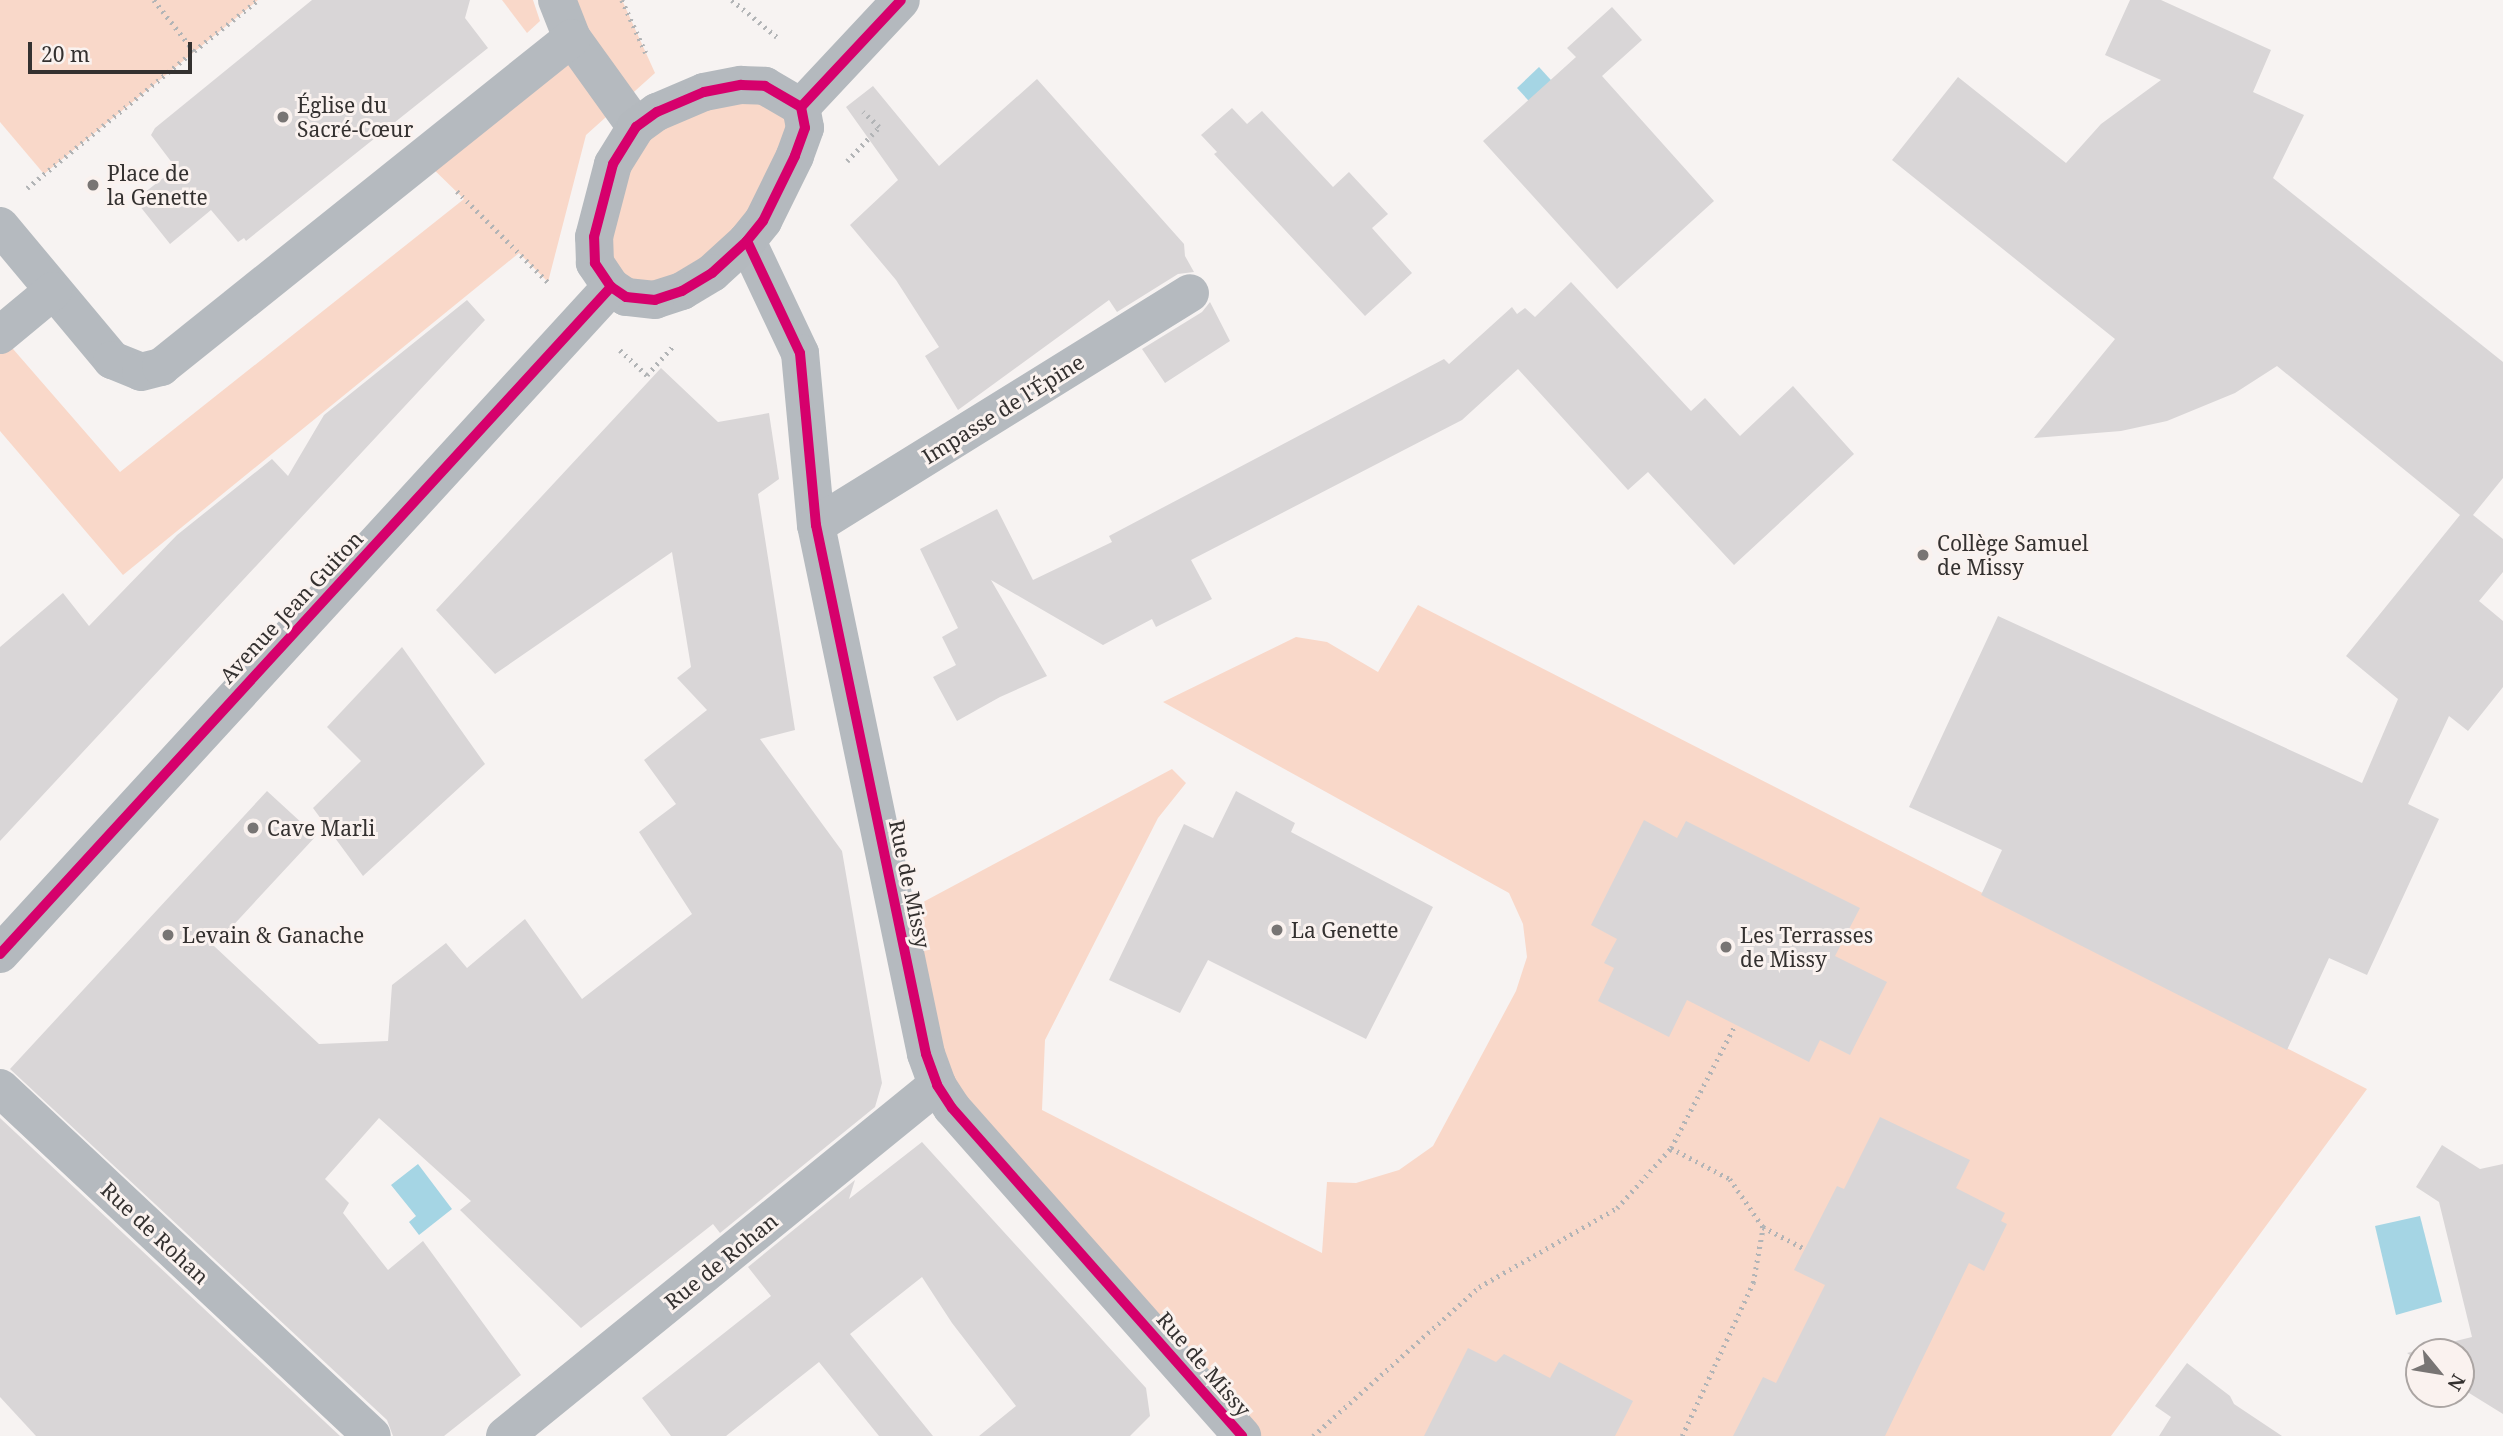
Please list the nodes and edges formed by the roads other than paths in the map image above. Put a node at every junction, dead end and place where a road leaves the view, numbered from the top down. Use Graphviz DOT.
graph roads {
  1 [pos="557,0"];
  2 [pos="901,0"];
  3 [pos="572,38"];
  4 [pos="801,107"];
  5 [pos="628,116"];
  6 [pos="9,211"];
  7 [pos="747,242"];
  8 [pos="611,287"];
  9 [pos="52,291"];
  10 [pos="1190,293"];
  11 [pos="0,335"];
  12 [pos="816,525"];
  13 [pos="0,954"];
  14 [pos="937,1085"];
  15 [pos="0,1088"];
  16 [pos="1222,1429"];
  17 [pos="372,1436"];
  18 [pos="505,1436"];
  1 -- 3 [label="street"];
  2 -- 4 [label="main road"];
  3 -- 5 [label="street"];
  3 -- 9 [label="street"];
  4 -- 5 [label="main road"];
  4 -- 7 [label="main road"];
  5 -- 8 [label="main road"];
  6 -- 9 [label="street"];
  7 -- 8 [label="main road"];
  7 -- 12 [label="street, Rue de Missy"];
  8 -- 13 [label="main road, Avenue Jean Guiton"];
  9 -- 11 [label="street"];
  10 -- 12 [label="street, Impasse de l'Épine"];
  12 -- 14 [label="street, Rue de Missy"];
  14 -- 16 [label="street, Rue de Missy"];
  14 -- 18 [label="street, Rue de Rohan"];
  15 -- 17 [label="street, Rue de Rohan"];
}
